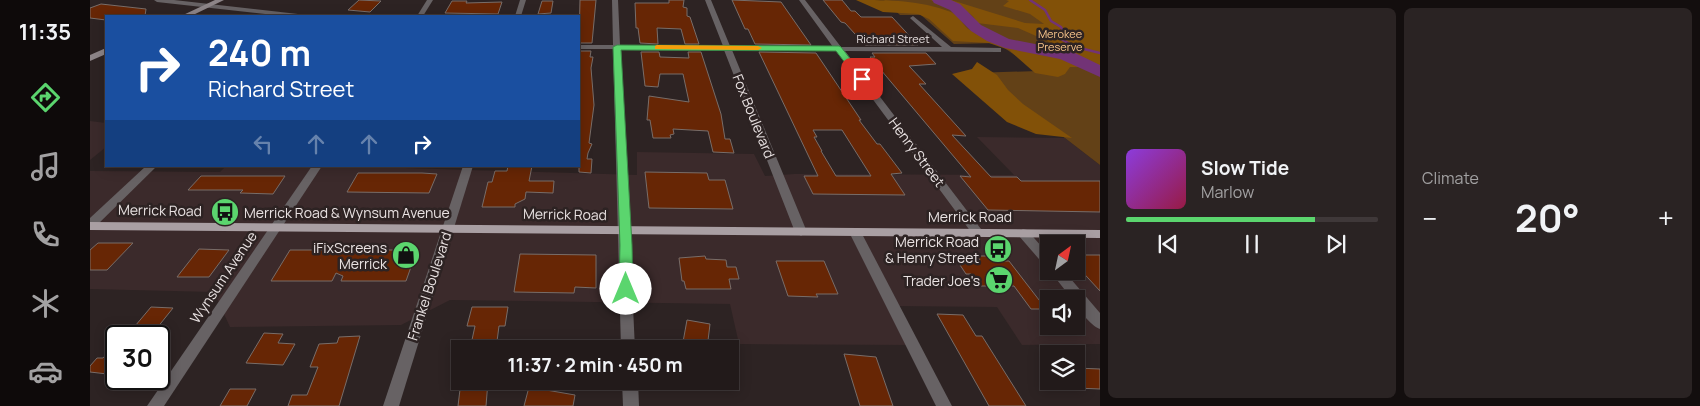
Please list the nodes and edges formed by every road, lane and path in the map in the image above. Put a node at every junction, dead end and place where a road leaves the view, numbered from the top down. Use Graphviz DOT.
graph roads {
  1 [pos="157,0"];
  2 [pos="221,0"];
  3 [pos="430,0"];
  4 [pos="523,0"];
  5 [pos="615,0"];
  6 [pos="708,0"];
  7 [pos="802,0"];
  8 [pos="208,6"];
  9 [pos="186,15"];
  10 [pos="289,15"];
  11 [pos="421,15"];
  12 [pos="518,15"];
  13 [pos="913,18"];
  14 [pos="580,47"];
  15 [pos="617,47"];
  16 [pos="727,48"];
  17 [pos="839,49"];
  18 [pos="948,49"];
  19 [pos="998,50"];
  20 [pos="105,51"];
  21 [pos="91,57"];
  22 [pos="151,167"];
  23 [pos="316,167"];
  24 [pos="468,167"];
  25 [pos="90,225"];
  26 [pos="276,228"];
  27 [pos="447,229"];
  28 [pos="624,231"];
  29 [pos="801,232"];
  30 [pos="855,232"];
  31 [pos="978,233"];
  32 [pos="1023,233"];
  33 [pos="1100,234"];
  34 [pos="1040,253"];
  35 [pos="1064,280"];
  36 [pos="1100,323"];
  37 [pos="628,340"];
  38 [pos="630,390"];
  39 [pos="155,406"];
  40 [pos="391,406"];
  41 [pos="630,406"];
  42 [pos="944,406"];
  1 -- 8 [label="street"];
  2 -- 8 [label="street"];
  3 -- 11 [label="street"];
  4 -- 12 [label="street"];
  5 -- 15 [label="street"];
  6 -- 16 [label="street, Fox Boulevard"];
  7 -- 17 [label="street, Henry Street"];
  8 -- 9 [label="street"];
  8 -- 10 [label="street"];
  13 -- 18 [label="street"];
  14 -- 15 [label="street, Richard Street"];
  15 -- 16 [label="street, Richard Street"];
  15 -- 28 [label="street"];
  16 -- 17 [label="street, Richard Street"];
  16 -- 29 [label="street, Fox Boulevard"];
  17 -- 18 [label="street, Richard Street"];
  17 -- 31 [label="street, Henry Street"];
  18 -- 19 [label="street, Richard Street"];
  20 -- 21 [label="street"];
  22 -- 25 [label="street"];
  23 -- 26 [label="street, Wynsum Avenue"];
  24 -- 27 [label="street, Frankel Boulevard"];
  25 -- 26 [label="main road, Merrick Road"];
  26 -- 27 [label="main road, Merrick Road"];
  26 -- 39 [label="street, Wynsum Avenue"];
  27 -- 28 [label="main road, Merrick Road"];
  27 -- 40 [label="street, Frankel Boulevard"];
  28 -- 29 [label="main road, Merrick Road"];
  28 -- 37 [label="street"];
  29 -- 30 [label="main road, Merrick Road"];
  30 -- 31 [label="main road, Merrick Road"];
  30 -- 42 [label="street"];
  31 -- 32 [label="main road, Merrick Road"];
  32 -- 33 [label="main road, Merrick Road"];
  32 -- 34 [label="street"];
  35 -- 36 [label="street"];
  38 -- 41 [label="street"];
}
